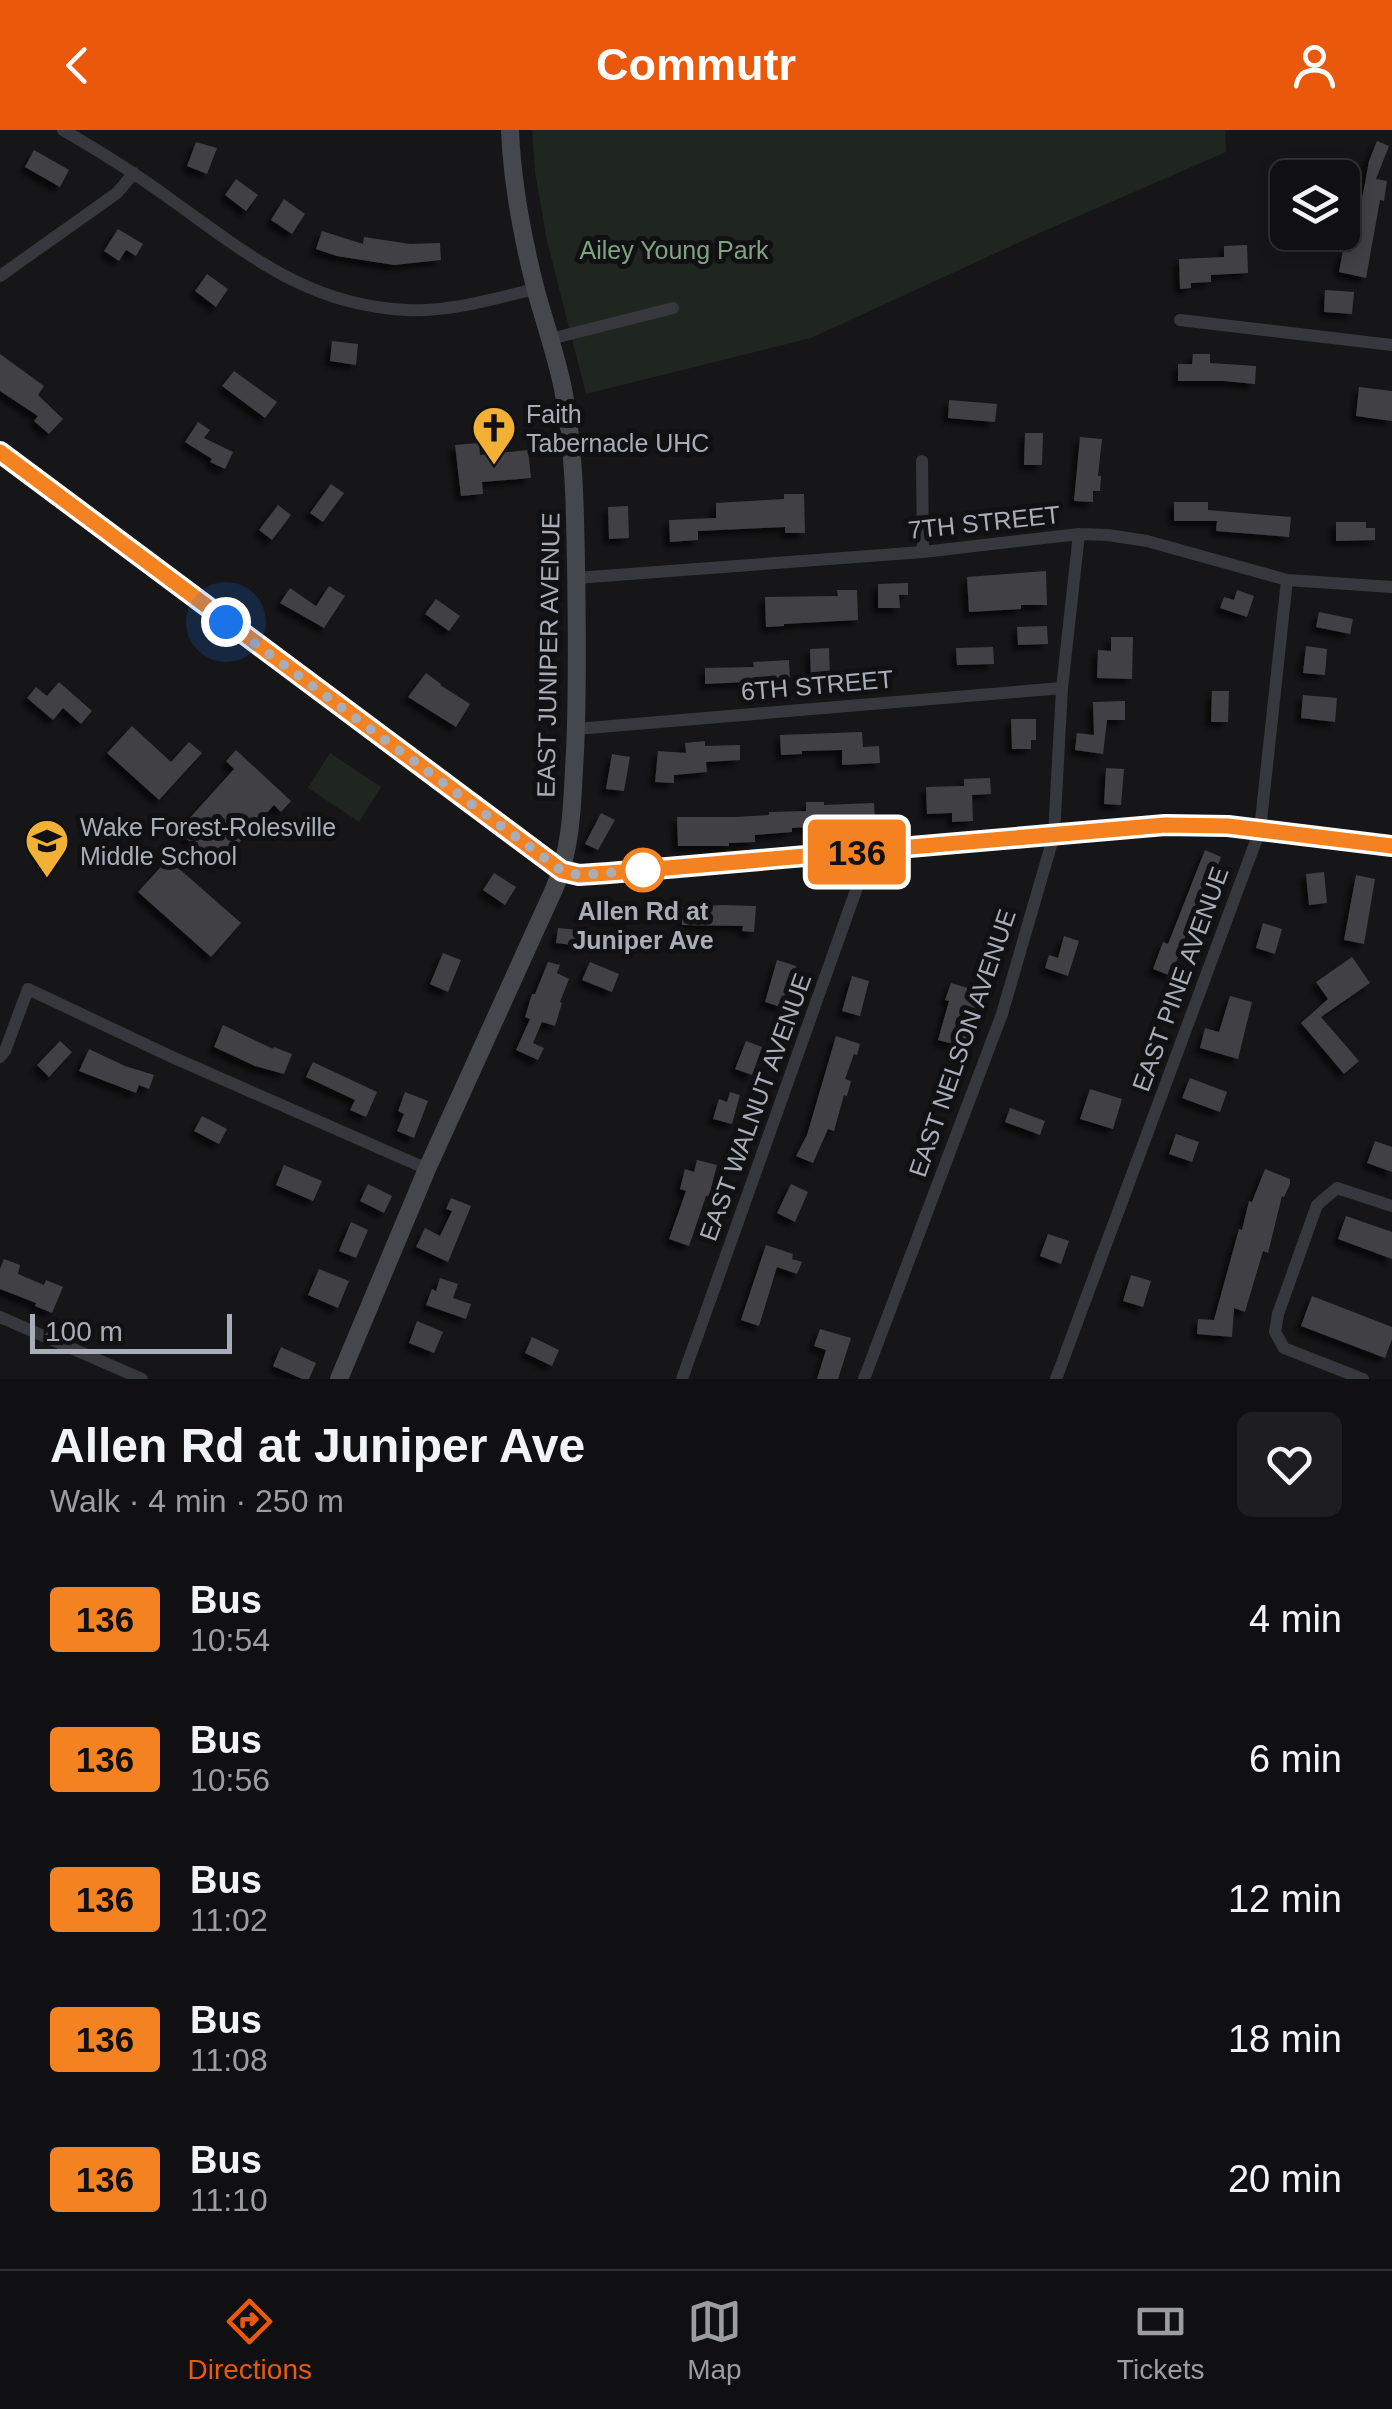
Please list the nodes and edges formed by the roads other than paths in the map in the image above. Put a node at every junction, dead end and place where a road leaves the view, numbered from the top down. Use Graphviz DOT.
graph roads {
  1 [pos="63,130"];
  2 [pos="510,130"];
  3 [pos="134,173"];
  4 [pos="0,276"];
  5 [pos="536,289"];
  6 [pos="672,308"];
  7 [pos="1180,320"];
  8 [pos="550,339"];
  9 [pos="1392,343"];
  10 [pos="0,452"];
  11 [pos="922,461"];
  12 [pos="1079,534"];
  13 [pos="923,552"];
  14 [pos="576,578"];
  15 [pos="1288,580"];
  16 [pos="1392,587"];
  17 [pos="1062,688"];
  18 [pos="576,729"];
  19 [pos="1260,830"];
  20 [pos="1054,834"];
  21 [pos="1392,846"];
  22 [pos="870,851"];
  23 [pos="562,871"];
  24 [pos="0,1057"];
  25 [pos="428,1168"];
  26 [pos="1392,1206"];
  27 [pos="0,1316"];
  28 [pos="142,1379"];
  29 [pos="339,1379"];
  30 [pos="682,1379"];
  31 [pos="864,1379"];
  32 [pos="1056,1379"];
  33 [pos="1363,1379"];
  1 -- 3 [label="street"];
  2 -- 5 [label="street, EAST JUNIPER AVENUE"];
  3 -- 4 [label="street"];
  3 -- 5 [label="street"];
  5 -- 8 [label="street, EAST JUNIPER AVENUE"];
  6 -- 8 [label="street"];
  7 -- 9 [label="street"];
  8 -- 14 [label="street, EAST JUNIPER AVENUE"];
  10 -- 23 [label="street"];
  11 -- 13 [label="street"];
  12 -- 13 [label="street, 7TH STREET"];
  12 -- 15 [label="street, 7TH STREET"];
  12 -- 17 [label="street, EAST NELSON AVENUE"];
  13 -- 14 [label="street, 7TH STREET"];
  14 -- 18 [label="street, EAST JUNIPER AVENUE"];
  15 -- 16 [label="street, 7TH STREET"];
  15 -- 19 [label="street, EAST PINE AVENUE"];
  17 -- 18 [label="street, 6TH STREET"];
  17 -- 20 [label="street, EAST NELSON AVENUE"];
  18 -- 23 [label="street, EAST JUNIPER AVENUE"];
  19 -- 20 [label="street"];
  19 -- 21 [label="street"];
  19 -- 32 [label="street, EAST PINE AVENUE"];
  20 -- 22 [label="street"];
  20 -- 31 [label="street, EAST NELSON AVENUE"];
  22 -- 23 [label="street"];
  22 -- 30 [label="street, EAST WALNUT AVENUE"];
  23 -- 25 [label="street, EAST JUNIPER AVENUE"];
  24 -- 25 [label="street"];
  25 -- 29 [label="street, EAST JUNIPER AVENUE"];
  26 -- 33 [label="street"];
  27 -- 28 [label="street"];
}
